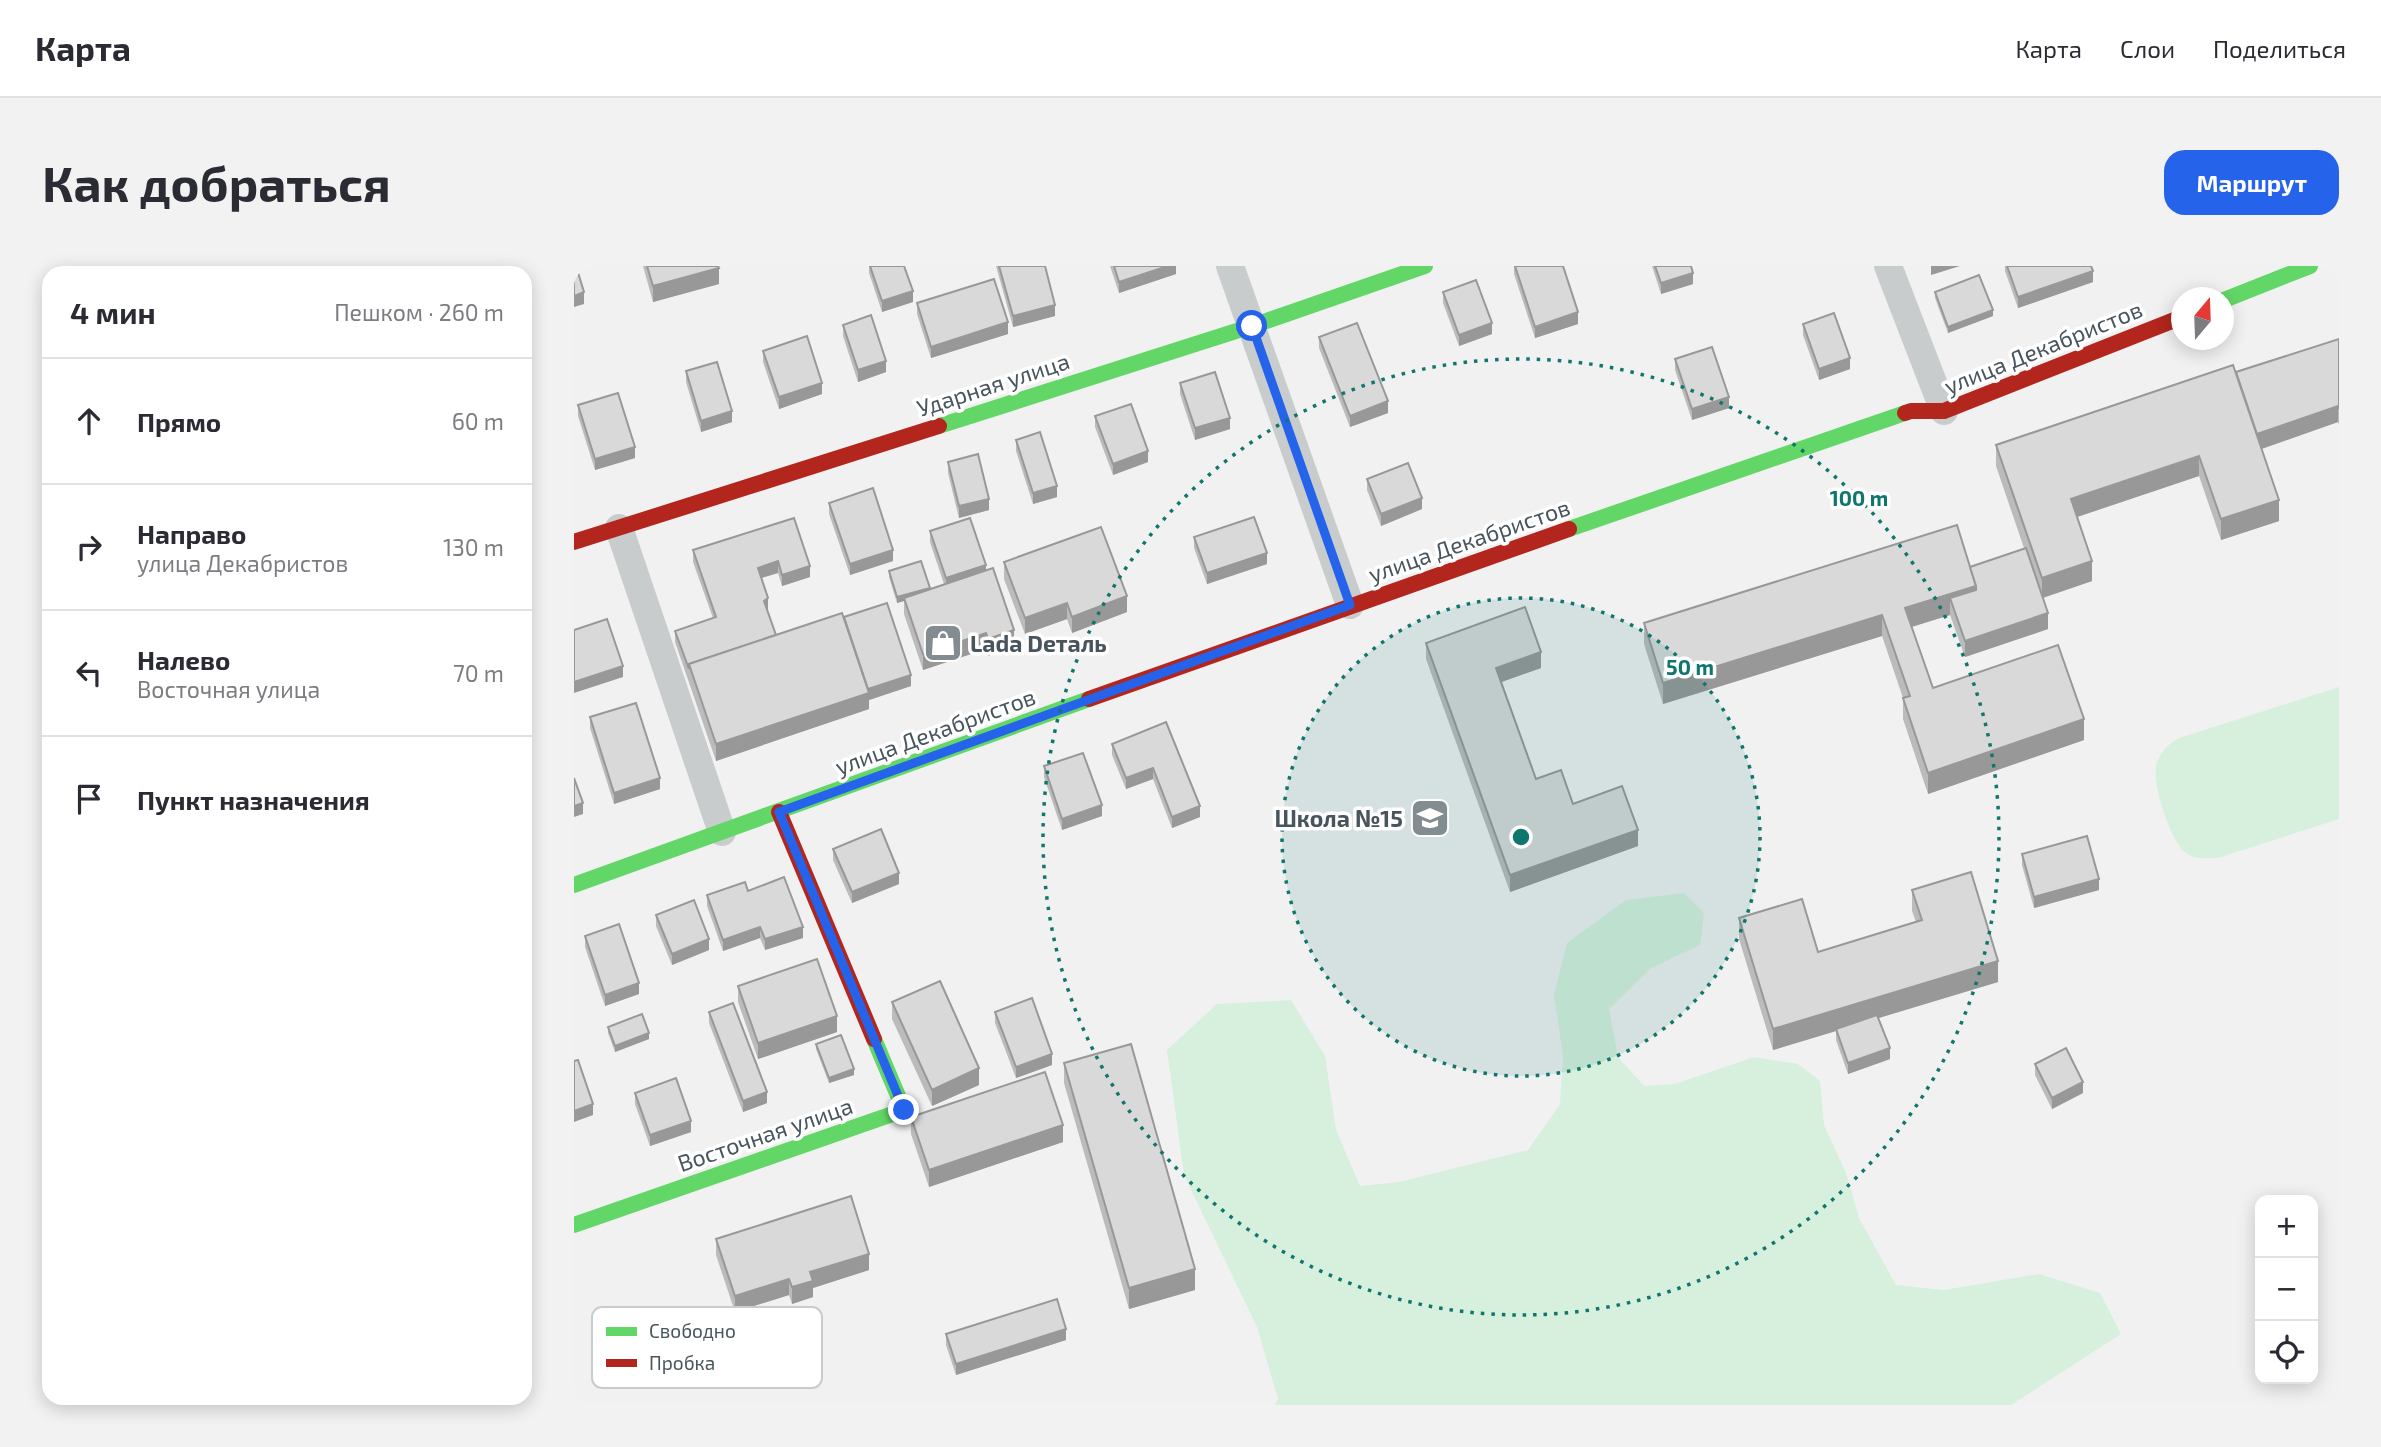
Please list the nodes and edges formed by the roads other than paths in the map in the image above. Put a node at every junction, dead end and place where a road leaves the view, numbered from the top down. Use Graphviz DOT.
graph roads {
  1 [pos="1230,266"];
  2 [pos="1426,266"];
  3 [pos="1888,266"];
  4 [pos="2310,266"];
  5 [pos="2234,296"];
  6 [pos="2171,321"];
  7 [pos="1252,326"];
  8 [pos="1944,411"];
  9 [pos="619,528"];
  10 [pos="574,542"];
  11 [pos="1350,605"];
  12 [pos="779,812"];
  13 [pos="722,832"];
  14 [pos="574,885"];
  15 [pos="574,1225"];
  1 -- 7 [label="street"];
  2 -- 7 [label="main road, Ударная улица"];
  3 -- 8 [label="street"];
  4 -- 5 [label="main road"];
  6 -- 8 [label="main road, улица Декабристов"];
  7 -- 9 [label="main road, Ударная улица"];
  7 -- 11 [label="street"];
  8 -- 11 [label="main road, улица Декабристов"];
  9 -- 10 [label="main road, Ударная улица"];
  9 -- 13 [label="street"];
  11 -- 12 [label="main road, улица Декабристов"];
  12 -- 13 [label="main road, улица Декабристов"];
  12 -- 15 [label="main road, Восточная улица"];
  13 -- 14 [label="main road, улица Декабристов"];
}
